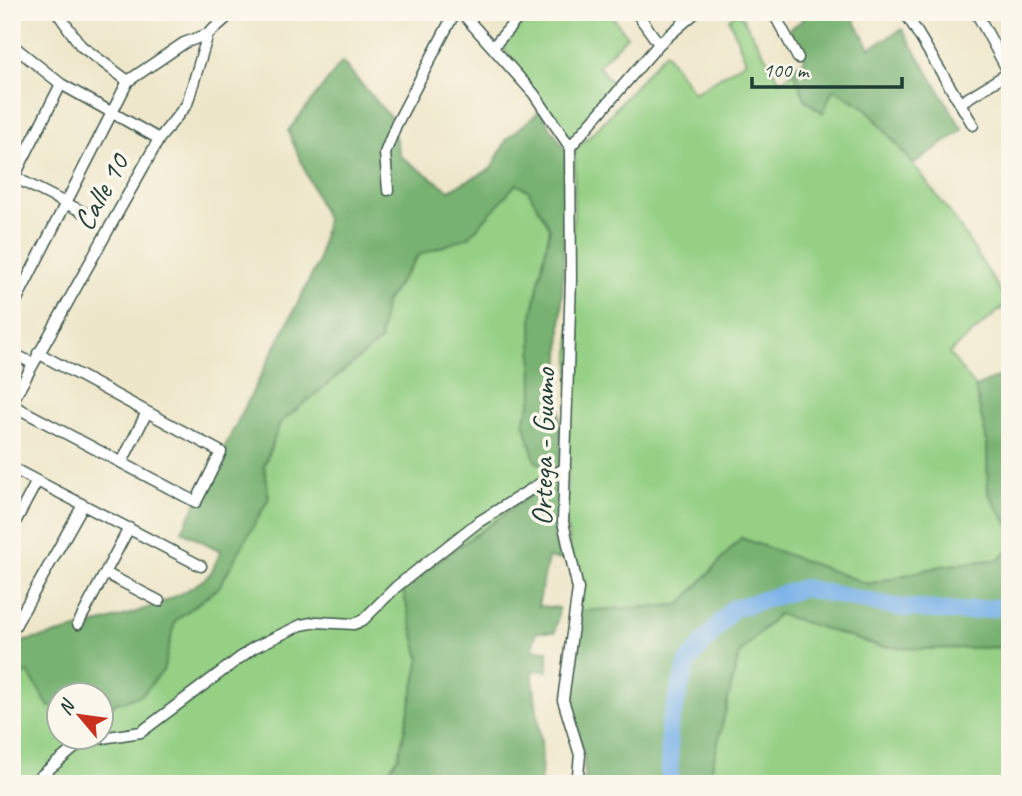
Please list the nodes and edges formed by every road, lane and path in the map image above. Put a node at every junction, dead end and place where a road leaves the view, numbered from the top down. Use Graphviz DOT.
graph roads {
  1 [pos="57,12"];
  2 [pos="233,12"];
  3 [pos="523,12"];
  4 [pos="636,12"];
  5 [pos="773,12"];
  6 [pos="976,12"];
  7 [pos="461,13"];
  8 [pos="689,14"];
  9 [pos="909,14"];
  10 [pos="208,34"];
  11 [pos="659,44"];
  12 [pos="493,47"];
  13 [pos="15,48"];
  14 [pos="798,58"];
  15 [pos="12,61"];
  16 [pos="1009,73"];
  17 [pos="128,81"];
  18 [pos="61,84"];
  19 [pos="960,103"];
  20 [pos="111,111"];
  21 [pos="973,125"];
  22 [pos="159,139"];
  23 [pos="570,147"];
  24 [pos="13,178"];
  25 [pos="388,190"];
  26 [pos="66,203"];
  27 [pos="93,217"];
  28 [pos="12,309"];
  29 [pos="12,353"];
  30 [pos="35,358"];
  31 [pos="12,403"];
  32 [pos="147,412"];
  33 [pos="122,462"];
  34 [pos="565,467"];
  35 [pos="12,468"];
  36 [pos="37,481"];
  37 [pos="83,505"];
  38 [pos="12,528"];
  39 [pos="128,528"];
  40 [pos="201,566"];
  41 [pos="105,573"];
  42 [pos="159,601"];
  43 [pos="78,624"];
  44 [pos="12,631"];
  45 [pos="32,784"];
  46 [pos="577,784"];
  1 -- 17 [label="street"];
  2 -- 10 [label="street"];
  3 -- 12 [label="street"];
  4 -- 11 [label="street"];
  5 -- 14 [label="street"];
  6 -- 16 [label="street"];
  7 -- 12 [label="street"];
  7 -- 25 [label="street"];
  8 -- 11 [label="street"];
  9 -- 19 [label="street"];
  10 -- 17 [label="street"];
  10 -- 22 [label="street, Calle 10"];
  11 -- 23 [label="street"];
  12 -- 23 [label="street"];
  13 -- 15 [label="street"];
  13 -- 18 [label="street"];
  16 -- 19 [label="street"];
  17 -- 20 [label="street"];
  18 -- 20 [label="street"];
  18 -- 24 [label="street"];
  19 -- 21 [label="street"];
  20 -- 22 [label="street"];
  20 -- 26 [label="street"];
  22 -- 30 [label="street, Calle 10"];
  23 -- 34 [label="street, Ortega - Guamo"];
  24 -- 26 [label="street"];
  26 -- 27 [label="street"];
  26 -- 28 [label="street"];
  29 -- 30 [label="street"];
  30 -- 31 [label="street, Calle 10"];
  30 -- 32 [label="street"];
  31 -- 33 [label="street"];
  32 -- 33 [label="street"];
  32 -- 33 [label="street"];
  34 -- 45 [label="street"];
  34 -- 46 [label="street, Ortega - Guamo"];
  35 -- 36 [label="street"];
  36 -- 37 [label="street"];
  36 -- 38 [label="street"];
  37 -- 39 [label="street"];
  37 -- 44 [label="street"];
  39 -- 40 [label="street"];
  39 -- 41 [label="street"];
  41 -- 42 [label="street"];
  41 -- 43 [label="street"];
}
